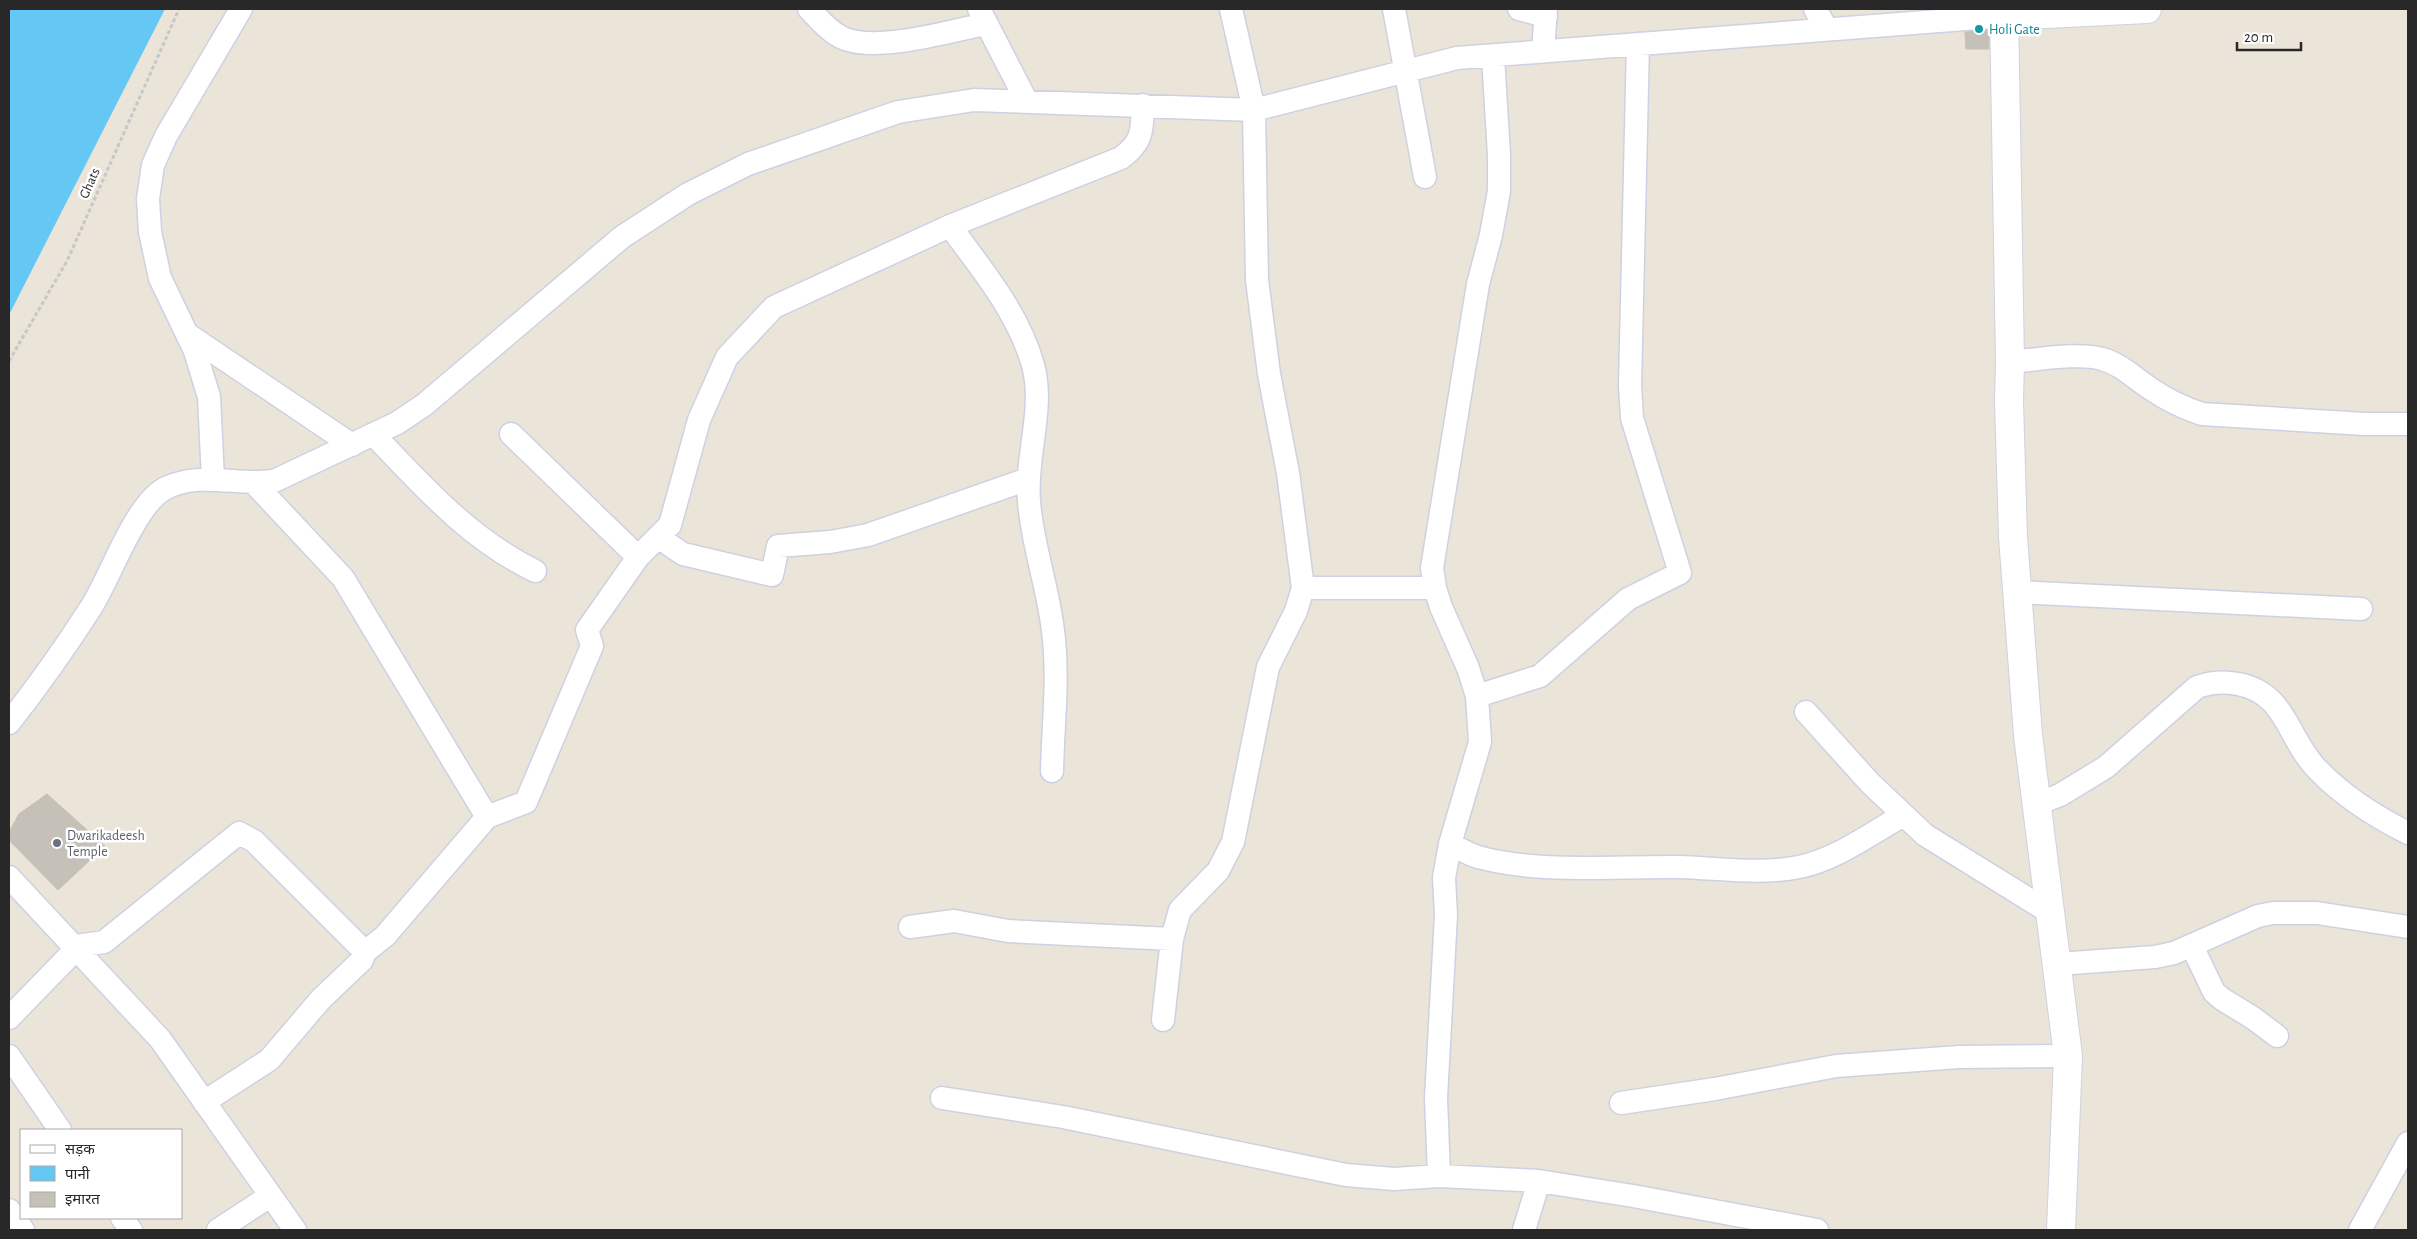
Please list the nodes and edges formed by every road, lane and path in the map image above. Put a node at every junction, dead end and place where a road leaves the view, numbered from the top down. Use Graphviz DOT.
graph roads {
  1 [pos="179,9"];
  2 [pos="241,9"];
  3 [pos="809,9"];
  4 [pos="1231,9"];
  5 [pos="1394,9"];
  6 [pos="1519,9"];
  7 [pos="1815,9"];
  8 [pos="2147,9"];
  9 [pos="1546,12"];
  10 [pos="2004,12"];
  11 [pos="983,16"];
  12 [pos="1827,29"];
  13 [pos="1638,44"];
  14 [pos="1543,51"];
  15 [pos="1493,56"];
  16 [pos="1406,72"];
  17 [pos="1027,102"];
  18 [pos="1143,105"];
  19 [pos="1254,110"];
  20 [pos="1425,177"];
  21 [pos="950,226"];
  22 [pos="187,334"];
  23 [pos="9,361"];
  24 [pos="2010,362"];
  25 [pos="2408,424"];
  26 [pos="373,434"];
  27 [pos="511,434"];
  28 [pos="352,445"];
  29 [pos="213,479"];
  30 [pos="1028,479"];
  31 [pos="255,484"];
  32 [pos="658,537"];
  33 [pos="638,557"];
  34 [pos="535,571"];
  35 [pos="1302,588"];
  36 [pos="1435,588"];
  37 [pos="2017,592"];
  38 [pos="2361,609"];
  39 [pos="1477,696"];
  40 [pos="1806,712"];
  41 [pos="9,723"];
  42 [pos="1052,771"];
  43 [pos="2037,804"];
  44 [pos="1904,815"];
  45 [pos="487,817"];
  46 [pos="2408,833"];
  47 [pos="1450,844"];
  48 [pos="9,877"];
  49 [pos="2051,913"];
  50 [pos="910,927"];
  51 [pos="2408,928"];
  52 [pos="1172,940"];
  53 [pos="2192,946"];
  54 [pos="77,948"];
  55 [pos="365,952"];
  56 [pos="2058,964"];
  57 [pos="9,1018"];
  58 [pos="1163,1020"];
  59 [pos="2277,1036"];
  60 [pos="9,1056"];
  61 [pos="2068,1056"];
  62 [pos="942,1098"];
  63 [pos="204,1102"];
  64 [pos="1621,1103"];
  65 [pos="59,1129"];
  66 [pos="2408,1143"];
  67 [pos="1439,1176"];
  68 [pos="1539,1181"];
  69 [pos="270,1196"];
  70 [pos="9,1210"];
  71 [pos="123,1219"];
  72 [pos="23,1230"];
  73 [pos="131,1230"];
  74 [pos="218,1230"];
  75 [pos="295,1230"];
  76 [pos="1524,1230"];
  77 [pos="1817,1230"];
  78 [pos="2061,1230"];
  79 [pos="2360,1230"];
  1 -- 23 [label="path, Ghats"];
  2 -- 22 [label="street"];
  3 -- 11 [label="street"];
  4 -- 19 [label="street"];
  5 -- 16 [label="street"];
  6 -- 9 [label="street"];
  7 -- 12 [label="street"];
  8 -- 10 [label="street"];
  9 -- 14 [label="street"];
  10 -- 12 [label="street"];
  10 -- 24 [label="street"];
  11 -- 17 [label="street"];
  12 -- 13 [label="street"];
  13 -- 14 [label="street"];
  13 -- 39 [label="street"];
  14 -- 15 [label="street"];
  15 -- 16 [label="street"];
  15 -- 36 [label="street"];
  16 -- 19 [label="street"];
  16 -- 20 [label="street"];
  17 -- 18 [label="street"];
  17 -- 26 [label="street"];
  18 -- 19 [label="street"];
  18 -- 21 [label="street"];
  19 -- 35 [label="street"];
  21 -- 30 [label="street"];
  21 -- 32 [label="street"];
  22 -- 28 [label="street"];
  22 -- 29 [label="street"];
  24 -- 25 [label="street"];
  24 -- 37 [label="street"];
  26 -- 28 [label="street"];
  26 -- 34 [label="street"];
  27 -- 33 [label="street"];
  28 -- 31 [label="street"];
  29 -- 31 [label="street"];
  29 -- 41 [label="street"];
  30 -- 32 [label="street"];
  30 -- 42 [label="street"];
  31 -- 45 [label="street"];
  32 -- 33 [label="street"];
  33 -- 45 [label="street"];
  35 -- 36 [label="street"];
  35 -- 52 [label="street"];
  36 -- 39 [label="street"];
  37 -- 38 [label="street"];
  37 -- 43 [label="street"];
  39 -- 47 [label="street"];
  40 -- 44 [label="street"];
  43 -- 46 [label="street"];
  43 -- 49 [label="street"];
  44 -- 47 [label="street"];
  44 -- 49 [label="street"];
  45 -- 55 [label="street"];
  47 -- 67 [label="street"];
  48 -- 54 [label="street"];
  49 -- 56 [label="street"];
  50 -- 52 [label="street"];
  51 -- 53 [label="street"];
  52 -- 58 [label="street"];
  53 -- 56 [label="street"];
  53 -- 59 [label="street"];
  54 -- 55 [label="street"];
  54 -- 57 [label="street"];
  54 -- 63 [label="street"];
  55 -- 63 [label="street"];
  56 -- 61 [label="street"];
  60 -- 65 [label="street"];
  61 -- 64 [label="street"];
  61 -- 78 [label="street"];
  62 -- 67 [label="street"];
  63 -- 69 [label="street"];
  66 -- 79 [label="street"];
  67 -- 68 [label="street"];
  68 -- 76 [label="street"];
  68 -- 77 [label="street"];
  69 -- 74 [label="street"];
  69 -- 75 [label="street"];
  70 -- 72 [label="street"];
  71 -- 73 [label="street"];
}
